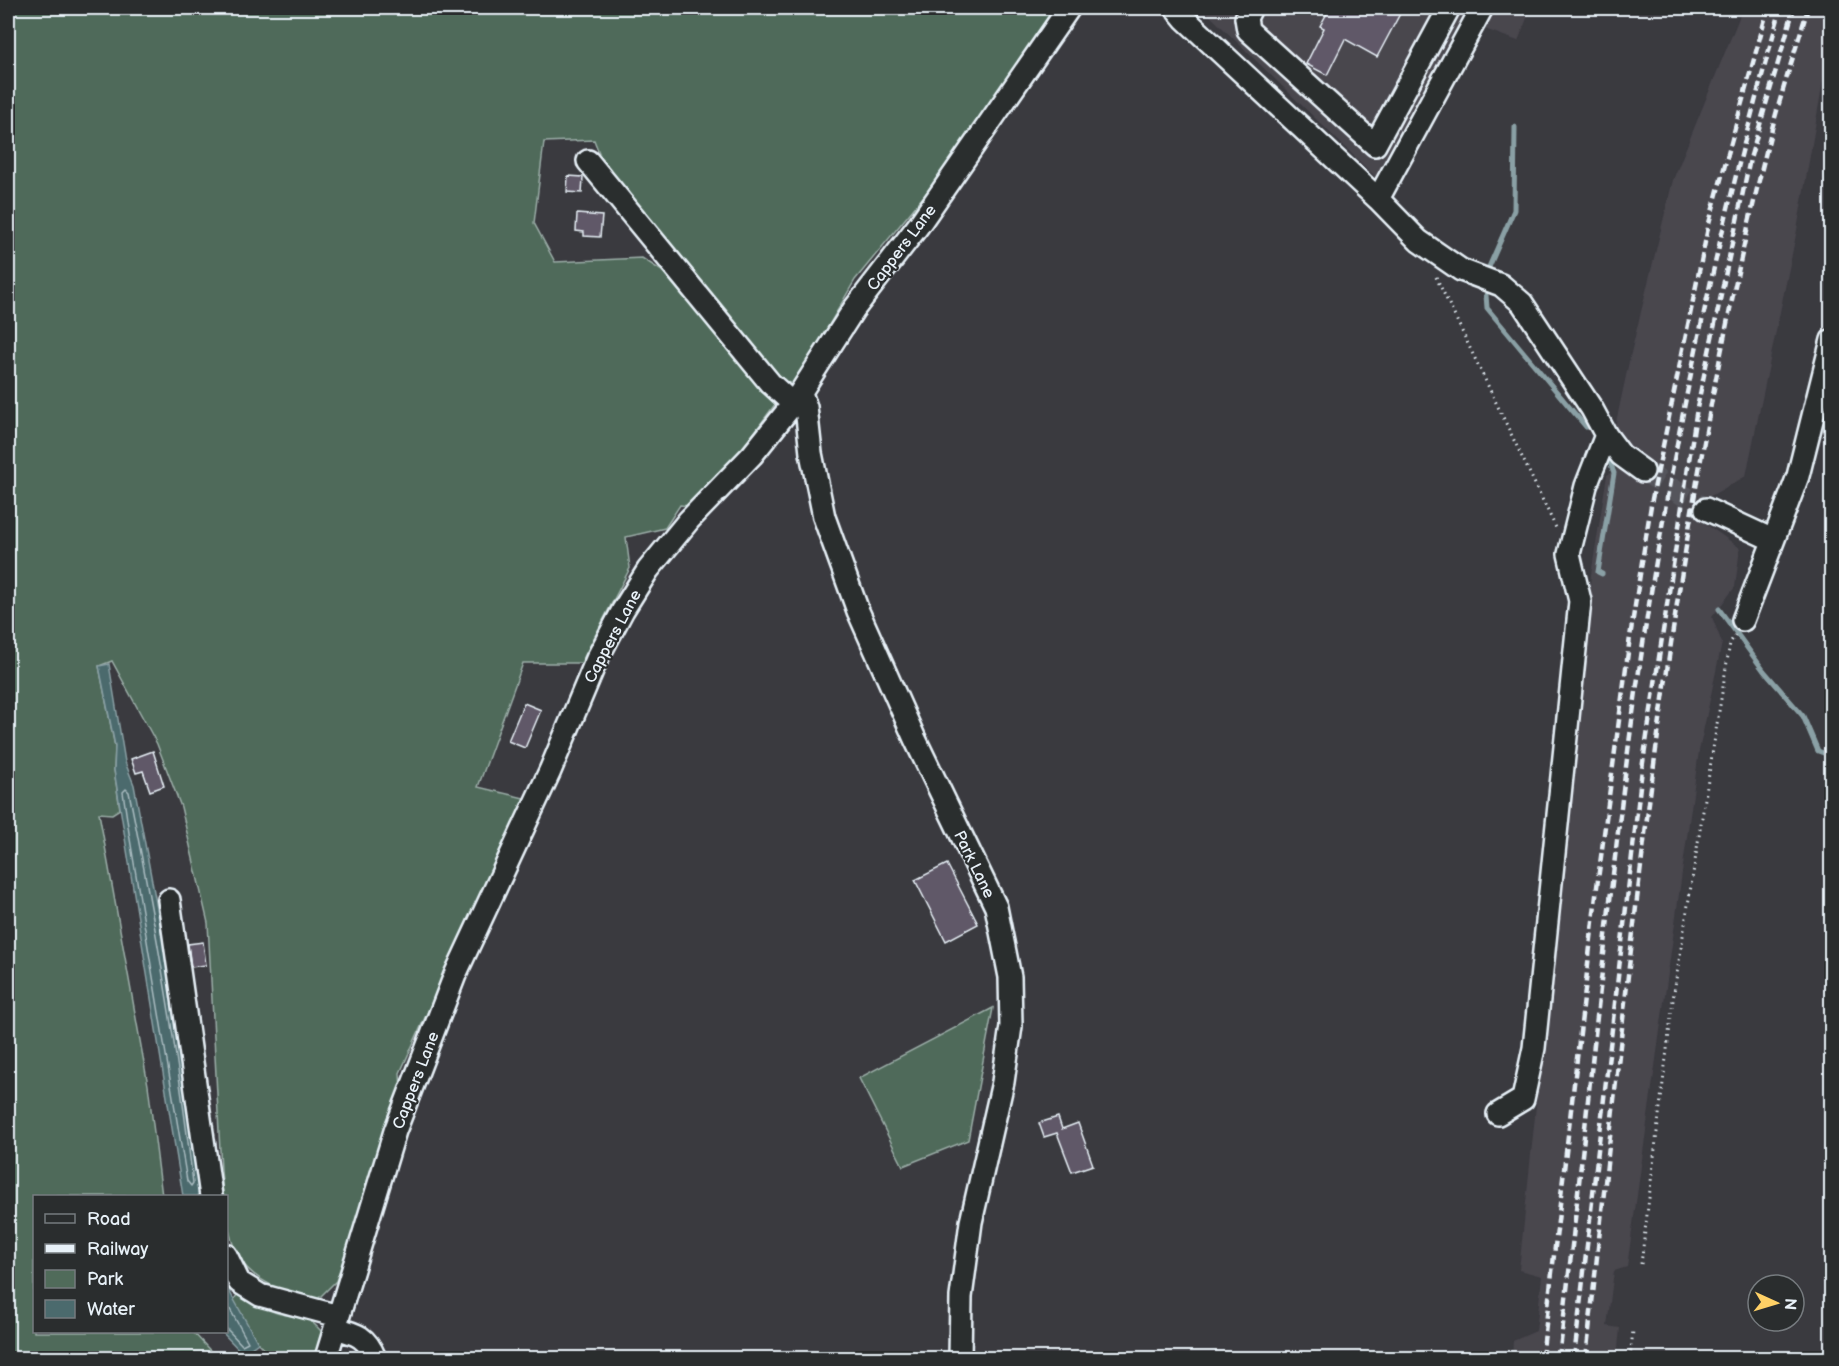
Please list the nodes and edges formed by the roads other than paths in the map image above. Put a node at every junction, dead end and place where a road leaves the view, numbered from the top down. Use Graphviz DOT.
graph roads {
  1 [pos="1069,8"];
  2 [pos="1176,8"];
  3 [pos="1251,8"];
  4 [pos="1449,8"];
  5 [pos="1482,8"];
  6 [pos="588,161"];
  7 [pos="1378,199"];
  8 [pos="1832,340"];
  9 [pos="797,399"];
  10 [pos="1606,435"];
  11 [pos="1643,471"];
  12 [pos="1706,509"];
  13 [pos="1773,540"];
  14 [pos="1743,620"];
  15 [pos="169,900"];
  16 [pos="1498,1114"];
  17 [pos="211,1195"];
  18 [pos="228,1259"];
  19 [pos="337,1322"];
  20 [pos="326,1359"];
  21 [pos="375,1359"];
  22 [pos="960,1359"];
  1 -- 9 [label="street, Cappers Lane"];
  2 -- 7 [label="street"];
  3 -- 4 [label="street"];
  5 -- 7 [label="street"];
  6 -- 9 [label="street"];
  7 -- 10 [label="street"];
  8 -- 13 [label="street"];
  9 -- 19 [label="street, Cappers Lane"];
  9 -- 22 [label="street, Park Lane"];
  10 -- 11 [label="street"];
  10 -- 16 [label="street"];
  12 -- 13 [label="street"];
  13 -- 14 [label="street"];
  15 -- 17 [label="street"];
  18 -- 19 [label="street"];
  19 -- 20 [label="street, Cappers Lane"];
  19 -- 21 [label="street"];
}
